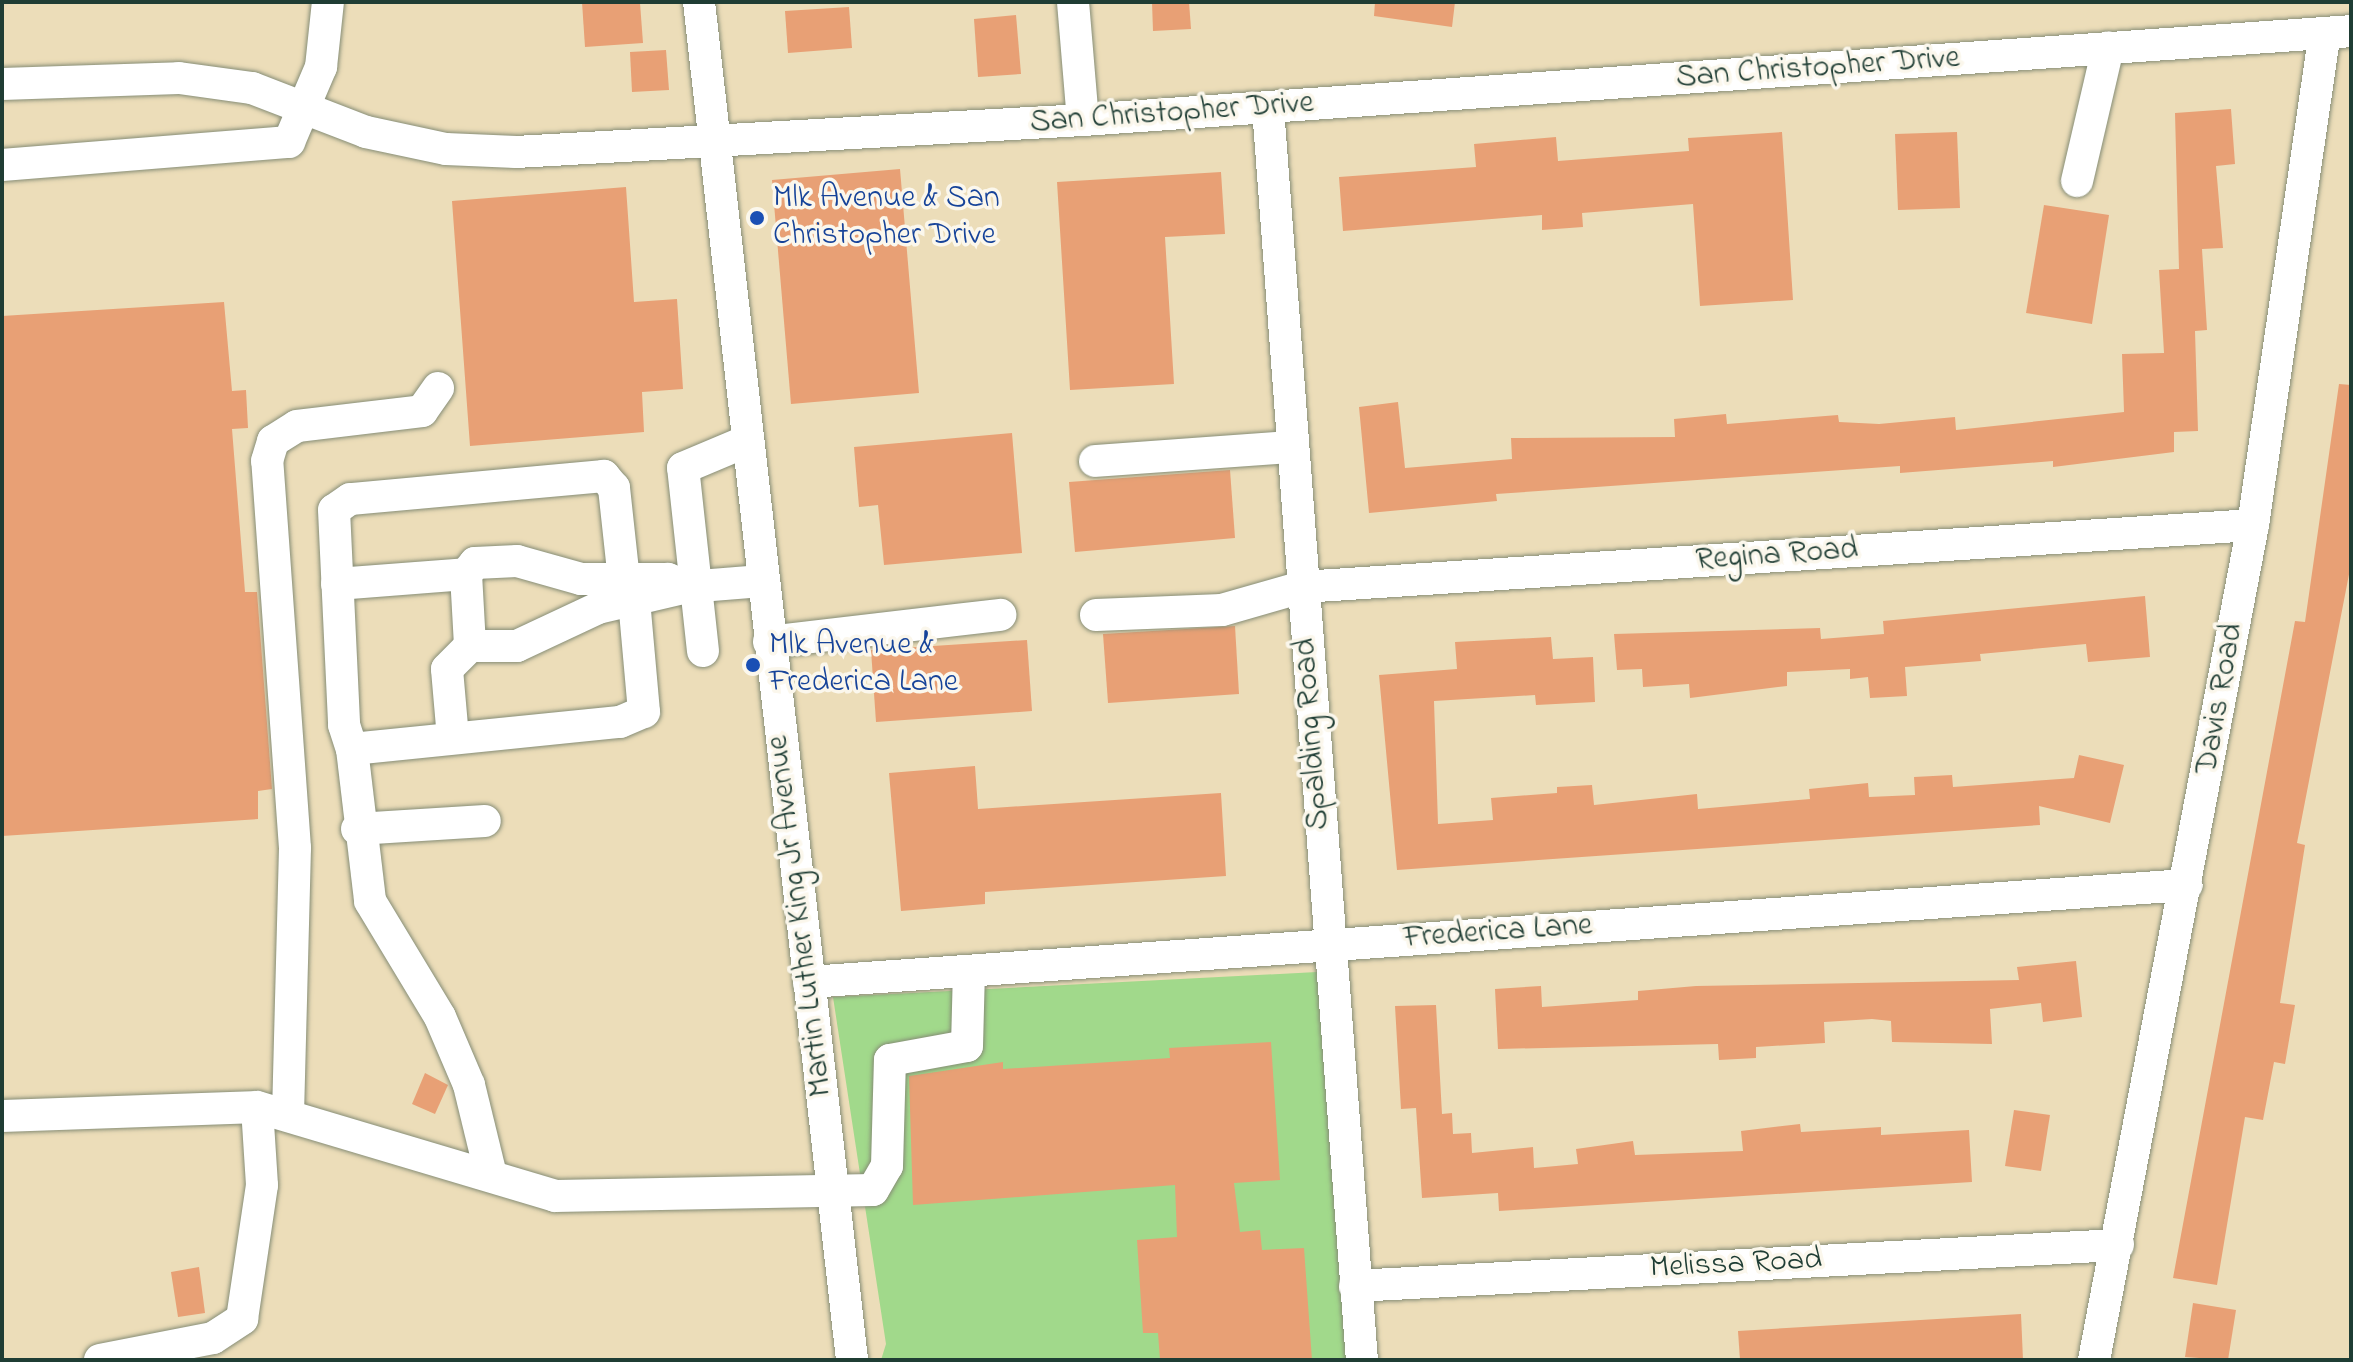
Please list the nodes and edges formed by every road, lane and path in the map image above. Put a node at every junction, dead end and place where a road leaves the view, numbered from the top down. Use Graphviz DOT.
graph roads {
  1 [pos="328,2"];
  2 [pos="699,2"];
  3 [pos="1073,2"];
  4 [pos="2338,32"];
  5 [pos="2108,48"];
  6 [pos="2,84"];
  7 [pos="1268,108"];
  8 [pos="305,109"];
  9 [pos="1083,120"];
  10 [pos="710,139"];
  11 [pos="2,165"];
  12 [pos="2077,181"];
  13 [pos="438,388"];
  14 [pos="745,442"];
  15 [pos="1292,447"];
  16 [pos="1095,461"];
  17 [pos="2253,525"];
  18 [pos="466,574"];
  19 [pos="762,581"];
  20 [pos="337,584"];
  21 [pos="692,587"];
  22 [pos="1302,587"];
  23 [pos="629,590"];
  24 [pos="1000,615"];
  25 [pos="1096,615"];
  26 [pos="769,642"];
  27 [pos="470,646"];
  28 [pos="703,651"];
  29 [pos="453,738"];
  30 [pos="352,749"];
  31 [pos="485,821"];
  32 [pos="357,829"];
  33 [pos="2187,885"];
  34 [pos="1329,945"];
  35 [pos="969,971"];
  36 [pos="809,982"];
  37 [pos="257,1107"];
  38 [pos="288,1115"];
  39 [pos="2,1116"];
  40 [pos="491,1175"];
  41 [pos="833,1190"];
  42 [pos="2118,1245"];
  43 [pos="1355,1286"];
  44 [pos="100,1360"];
  45 [pos="852,1360"];
  46 [pos="1362,1360"];
  47 [pos="2094,1360"];
  1 -- 8 [label="street"];
  2 -- 10 [label="street, Martin Luther King Jr Avenue"];
  3 -- 9 [label="street"];
  4 -- 5 [label="street, San Christopher Drive"];
  4 -- 17 [label="street, Davis Road"];
  5 -- 7 [label="street, San Christopher Drive"];
  5 -- 12 [label="street"];
  6 -- 8 [label="street, San Christopher Drive"];
  7 -- 9 [label="street, San Christopher Drive"];
  7 -- 15 [label="street, Spalding Road"];
  8 -- 10 [label="street, San Christopher Drive"];
  8 -- 11 [label="street"];
  9 -- 10 [label="street, San Christopher Drive"];
  10 -- 14 [label="street, Martin Luther King Jr Avenue"];
  13 -- 38 [label="street"];
  14 -- 19 [label="street, Martin Luther King Jr Avenue"];
  14 -- 21 [label="street"];
  15 -- 16 [label="street"];
  15 -- 22 [label="street, Spalding Road"];
  17 -- 22 [label="street, Regina Road"];
  17 -- 33 [label="street, Davis Road"];
  18 -- 20 [label="street"];
  18 -- 23 [label="street"];
  18 -- 27 [label="street"];
  19 -- 21 [label="street"];
  19 -- 26 [label="street, Martin Luther King Jr Avenue"];
  20 -- 23 [label="street"];
  20 -- 30 [label="street"];
  21 -- 23 [label="street"];
  21 -- 28 [label="street"];
  22 -- 25 [label="street, Regina Road"];
  22 -- 34 [label="street, Spalding Road"];
  23 -- 27 [label="street"];
  23 -- 29 [label="street"];
  24 -- 26 [label="street"];
  26 -- 36 [label="street, Martin Luther King Jr Avenue"];
  27 -- 29 [label="street"];
  29 -- 30 [label="street"];
  30 -- 32 [label="street"];
  31 -- 32 [label="street"];
  32 -- 40 [label="street"];
  33 -- 34 [label="street, Frederica Lane"];
  33 -- 42 [label="street, Davis Road"];
  34 -- 35 [label="street, Frederica Lane"];
  34 -- 43 [label="street, Spalding Road"];
  35 -- 36 [label="street, Frederica Lane"];
  35 -- 41 [label="street"];
  36 -- 41 [label="street, Martin Luther King Jr Avenue"];
  37 -- 38 [label="street"];
  37 -- 39 [label="street"];
  37 -- 44 [label="street"];
  38 -- 40 [label="street"];
  40 -- 41 [label="street"];
  41 -- 45 [label="street, Martin Luther King Jr Avenue"];
  42 -- 43 [label="street, Melissa Road"];
  42 -- 47 [label="street, Davis Road"];
  43 -- 46 [label="street, Spalding Road"];
}
